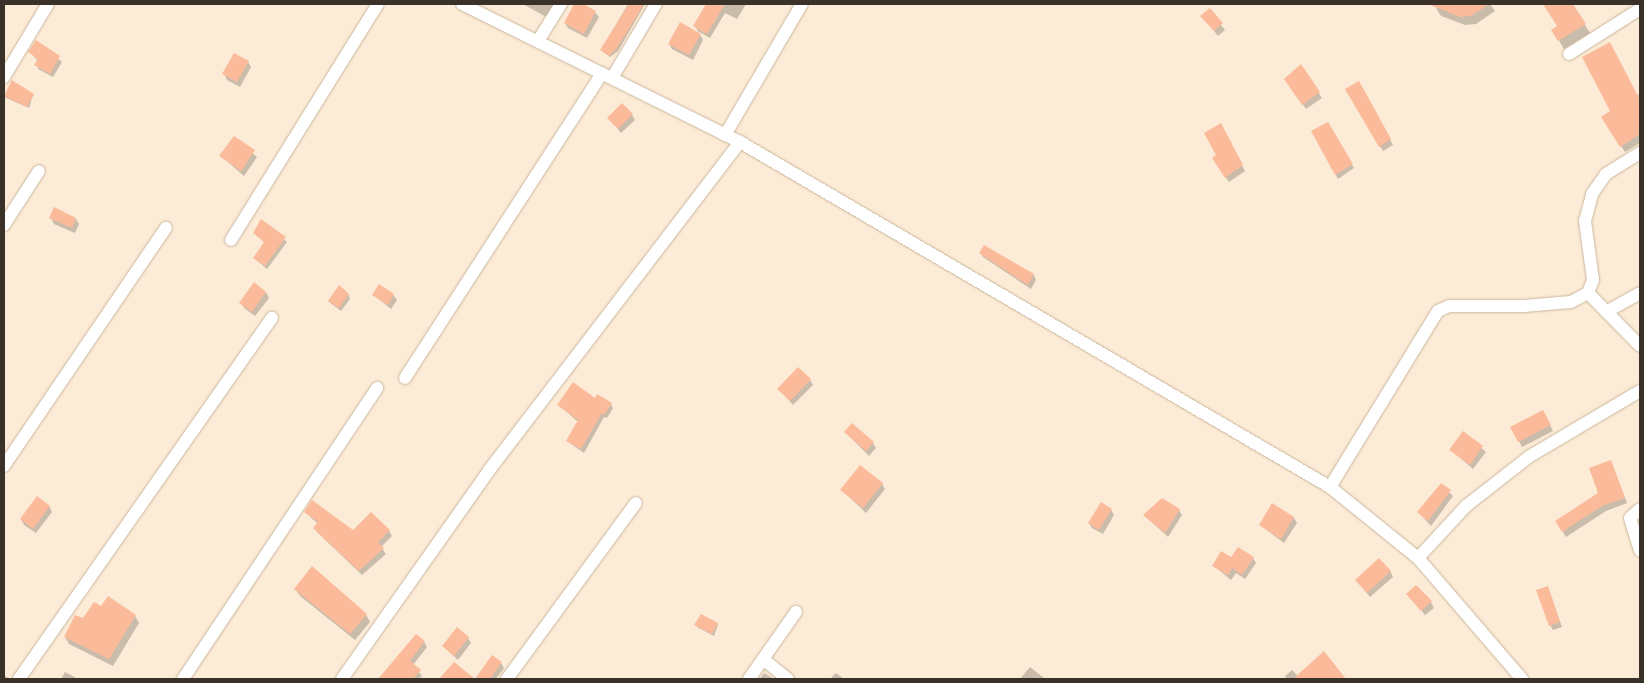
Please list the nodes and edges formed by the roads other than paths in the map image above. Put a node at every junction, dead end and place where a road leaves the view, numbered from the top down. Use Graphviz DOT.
graph roads {
  1 [pos="48,4"];
  2 [pos="378,4"];
  3 [pos="462,4"];
  4 [pos="561,4"];
  5 [pos="656,4"];
  6 [pos="802,4"];
  7 [pos="1640,9"];
  8 [pos="538,42"];
  9 [pos="1570,54"];
  10 [pos="607,76"];
  11 [pos="4,77"];
  12 [pos="726,135"];
  13 [pos="740,142"];
  14 [pos="1640,153"];
  15 [pos="40,171"];
  16 [pos="4,225"];
  17 [pos="166,228"];
  18 [pos="231,240"];
  19 [pos="1588,293"];
  20 [pos="1640,293"];
  21 [pos="1606,312"];
  22 [pos="272,318"];
  23 [pos="1640,346"];
  24 [pos="405,378"];
  25 [pos="377,388"];
  26 [pos="1640,391"];
  27 [pos="4,466"];
  28 [pos="1330,487"];
  29 [pos="636,503"];
  30 [pos="1640,509"];
  31 [pos="1640,550"];
  32 [pos="1418,558"];
  33 [pos="796,612"];
  34 [pos="763,659"];
  35 [pos="19,679"];
  36 [pos="183,679"];
  37 [pos="342,679"];
  38 [pos="507,679"];
  39 [pos="749,679"];
  40 [pos="788,679"];
  41 [pos="1522,679"];
  1 -- 11 [label="street"];
  2 -- 18 [label="street"];
  3 -- 8 [label="street"];
  4 -- 8 [label="street"];
  5 -- 10 [label="street"];
  6 -- 12 [label="street"];
  7 -- 9 [label="street"];
  8 -- 10 [label="street"];
  10 -- 12 [label="street"];
  10 -- 24 [label="street"];
  12 -- 13 [label="street"];
  13 -- 28 [label="street"];
  13 -- 37 [label="street"];
  14 -- 19 [label="street"];
  15 -- 16 [label="street"];
  17 -- 27 [label="street"];
  19 -- 21 [label="street"];
  19 -- 28 [label="street"];
  20 -- 21 [label="street"];
  21 -- 23 [label="street"];
  22 -- 35 [label="street"];
  25 -- 36 [label="street"];
  26 -- 32 [label="street"];
  28 -- 32 [label="street"];
  29 -- 38 [label="street"];
  30 -- 31 [label="street"];
  32 -- 41 [label="street"];
  33 -- 34 [label="street"];
  34 -- 39 [label="street"];
  34 -- 40 [label="street"];
}
